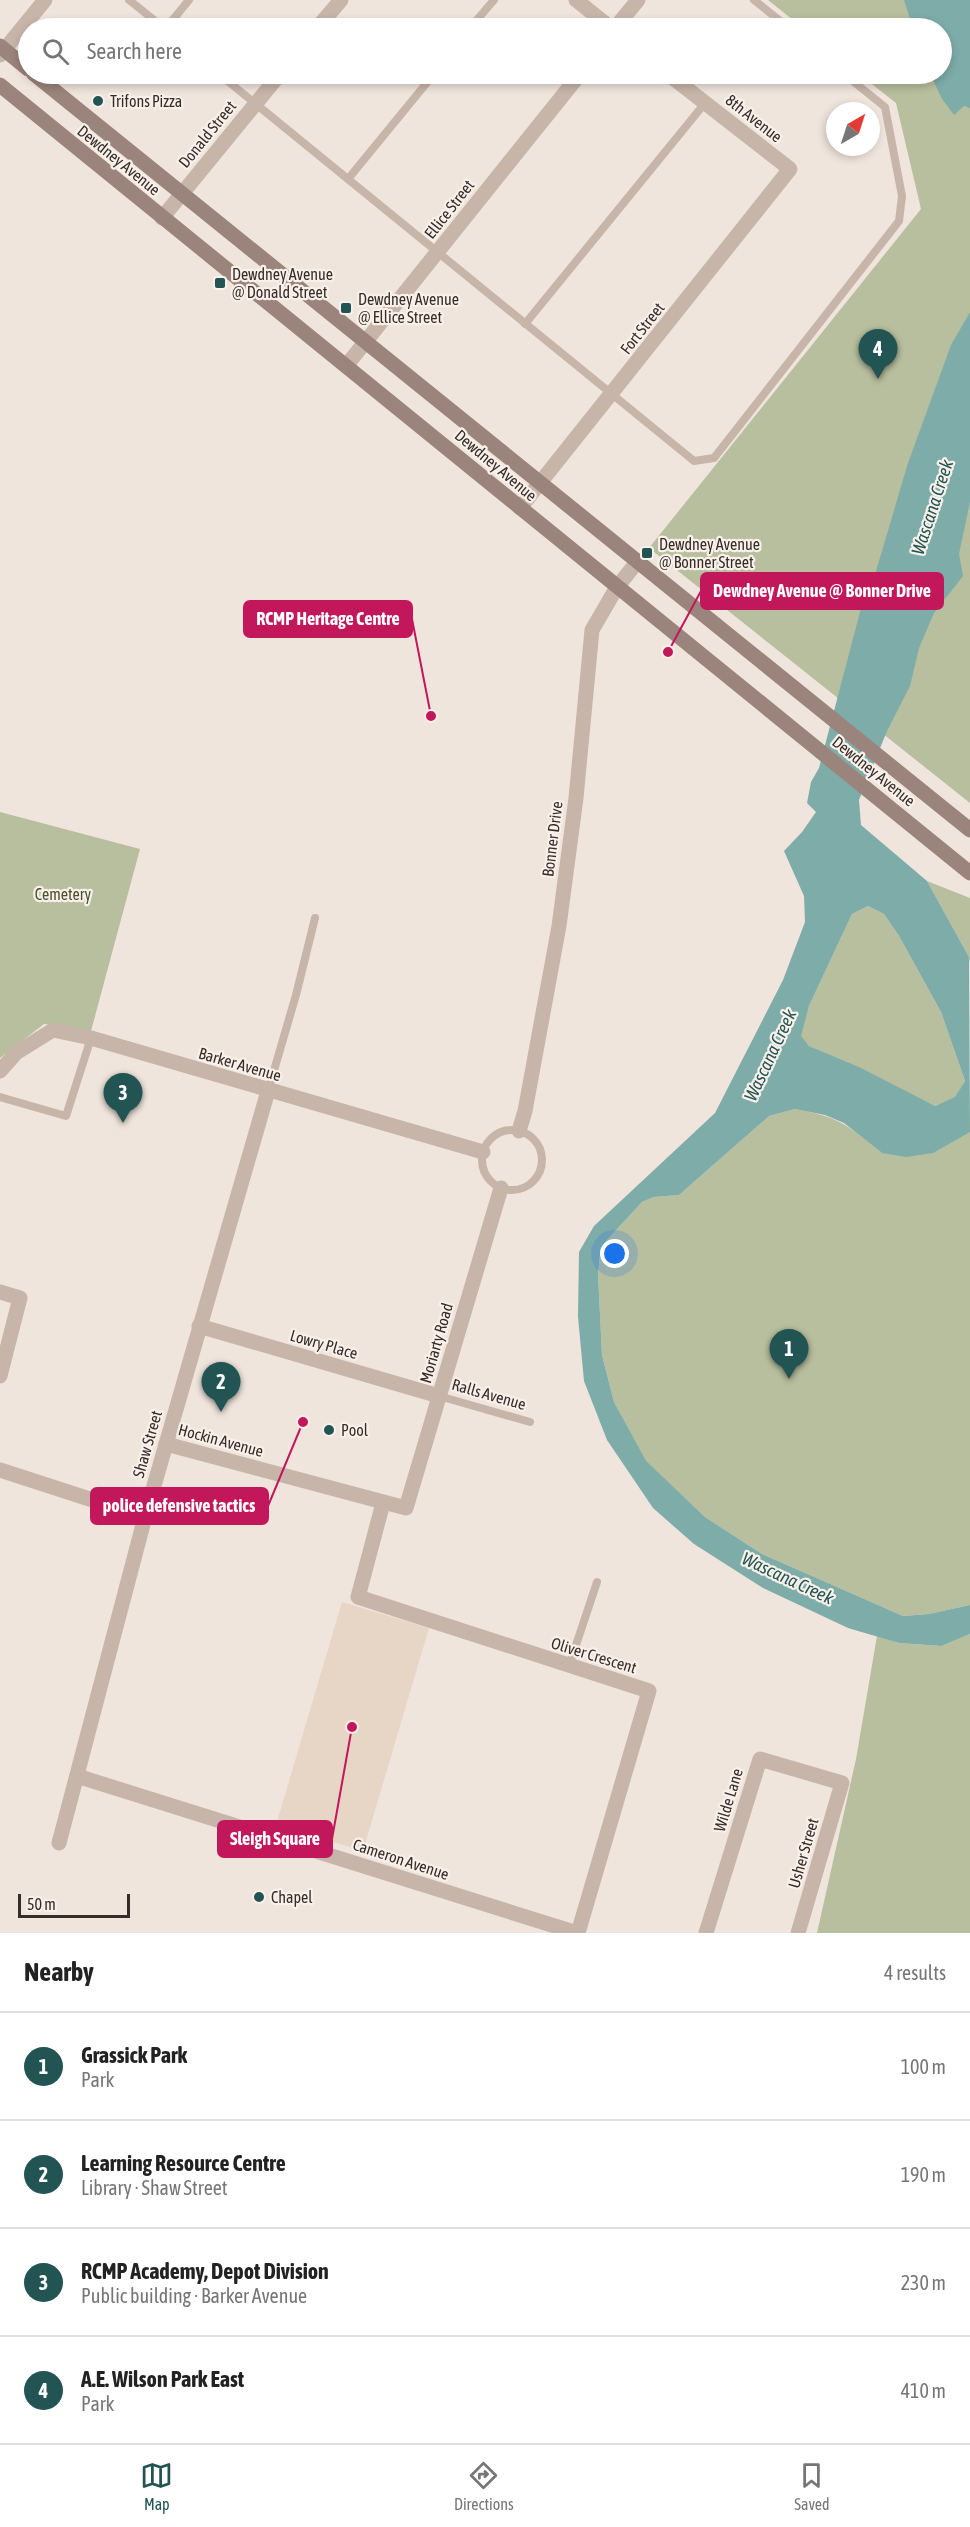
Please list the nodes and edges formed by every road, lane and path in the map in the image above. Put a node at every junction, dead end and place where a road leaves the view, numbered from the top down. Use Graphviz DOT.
graph roads {
  1 [pos="45,0"];
  2 [pos="129,0"];
  3 [pos="189,0"];
  4 [pos="341,0"];
  5 [pos="494,0"];
  6 [pos="576,0"];
  7 [pos="639,0"];
  8 [pos="754,0"];
  9 [pos="29,18"];
  10 [pos="152,18"];
  11 [pos="174,18"];
  12 [pos="326,18"];
  13 [pos="479,18"];
  14 [pos="600,18"];
  15 [pos="622,18"];
  16 [pos="776,18"];
  17 [pos="18,31"];
  18 [pos="1,50"];
  19 [pos="18,62"];
  20 [pos="47,84"];
  21 [pos="231,84"];
  22 [pos="271,84"];
  23 [pos="426,84"];
  24 [pos="572,84"];
  25 [pos="681,84"];
  26 [pos="856,84"];
  27 [pos="0,86"];
  28 [pos="255,103"];
  29 [pos="705,103"];
  30 [pos="790,169"];
  31 [pos="348,179"];
  32 [pos="183,192"];
  33 [pos="162,218"];
  34 [pos="438,253"];
  35 [pos="525,324"];
  36 [pos="366,341"];
  37 [pos="346,366"];
  38 [pos="612,395"];
  39 [pos="541,482"];
  40 [pos="520,508"];
  41 [pos="638,561"];
  42 [pos="617,586"];
  43 [pos="970,830"];
  44 [pos="970,873"];
  45 [pos="315,918"];
  46 [pos="91,1038"];
  47 [pos="0,1071"];
  48 [pos="268,1091"];
  49 [pos="0,1097"];
  50 [pos="519,1131"];
  51 [pos="483,1152"];
  52 [pos="501,1188"];
  53 [pos="0,1292"];
  54 [pos="199,1326"];
  55 [pos="0,1376"];
  56 [pos="440,1396"];
  57 [pos="530,1422"];
  58 [pos="166,1444"];
  59 [pos="0,1470"];
  60 [pos="383,1503"];
  61 [pos="406,1508"];
  62 [pos="145,1517"];
  63 [pos="597,1582"];
  64 [pos="568,1666"];
  65 [pos="77,1776"];
  66 [pos="842,1783"];
  67 [pos="59,1844"];
  68 [pos="577,1933"];
  69 [pos="706,1933"];
  70 [pos="798,1933"];
  1 -- 9 [label="street"];
  2 -- 10 [label="lane"];
  3 -- 11 [label="lane"];
  4 -- 12 [label="street"];
  5 -- 13 [label="lane"];
  6 -- 14 [label="street"];
  7 -- 15 [label="street"];
  8 -- 16 [label="lane"];
  17 -- 18 [label="street"];
  18 -- 19 [label="main road"];
  20 -- 32 [label="main road, Dewdney Avenue"];
  21 -- 28 [label="lane"];
  22 -- 28 [label="street, Donald Street"];
  23 -- 31 [label="lane"];
  24 -- 34 [label="street, Ellice Street"];
  25 -- 29 [label="street, 8th Avenue"];
  26 -- 38 [label="lane"];
  27 -- 33 [label="main road, Dewdney Avenue"];
  28 -- 31 [label="lane"];
  28 -- 32 [label="street, Donald Street"];
  29 -- 30 [label="street, 8th Avenue"];
  29 -- 35 [label="lane"];
  30 -- 38 [label="street, Fort Street"];
  31 -- 34 [label="lane"];
  32 -- 33 [label="street, Donald Street"];
  32 -- 36 [label="main road, Dewdney Avenue"];
  33 -- 37 [label="main road, Dewdney Avenue"];
  34 -- 35 [label="lane"];
  34 -- 36 [label="street, Ellice Street"];
  35 -- 38 [label="lane"];
  36 -- 37 [label="street, Ellice Street"];
  36 -- 39 [label="main road, Dewdney Avenue"];
  37 -- 40 [label="main road, Dewdney Avenue"];
  38 -- 39 [label="street, Fort Street"];
  39 -- 40 [label="street, Fort Street"];
  39 -- 41 [label="main road, Dewdney Avenue"];
  40 -- 42 [label="main road, Dewdney Avenue"];
  41 -- 42 [label="street, Bonner Drive"];
  41 -- 43 [label="main road, Dewdney Avenue"];
  42 -- 44 [label="main road, Dewdney Avenue"];
  42 -- 50 [label="street, Bonner Drive"];
  45 -- 48 [label="lane"];
  46 -- 47 [label="street, Barker Avenue"];
  46 -- 48 [label="street, Barker Avenue"];
  46 -- 49 [label="lane"];
  48 -- 51 [label="street, Barker Avenue"];
  48 -- 54 [label="street, Shaw Street"];
  50 -- 51 [label="lane"];
  50 -- 52 [label="lane"];
  51 -- 52 [label="lane"];
  52 -- 56 [label="street, Moriarty Road"];
  53 -- 55 [label="street"];
  54 -- 56 [label="street, Lowry Place"];
  54 -- 58 [label="street, Shaw Street"];
  56 -- 57 [label="lane, Ralls Avenue"];
  56 -- 61 [label="street, Moriarty Road"];
  58 -- 60 [label="street, Hockin Avenue"];
  58 -- 62 [label="street, Shaw Street"];
  59 -- 62 [label="street"];
  60 -- 61 [label="street, Hockin Avenue"];
  60 -- 64 [label="street, Oliver Crescent"];
  62 -- 65 [label="street, Shaw Street"];
  63 -- 64 [label="lane"];
  64 -- 68 [label="street, Oliver Crescent"];
  65 -- 67 [label="street, Shaw Street"];
  65 -- 68 [label="street, Cameron Avenue"];
  66 -- 69 [label="street, Wilde Lane"];
  66 -- 70 [label="street, Usher Street"];
}
